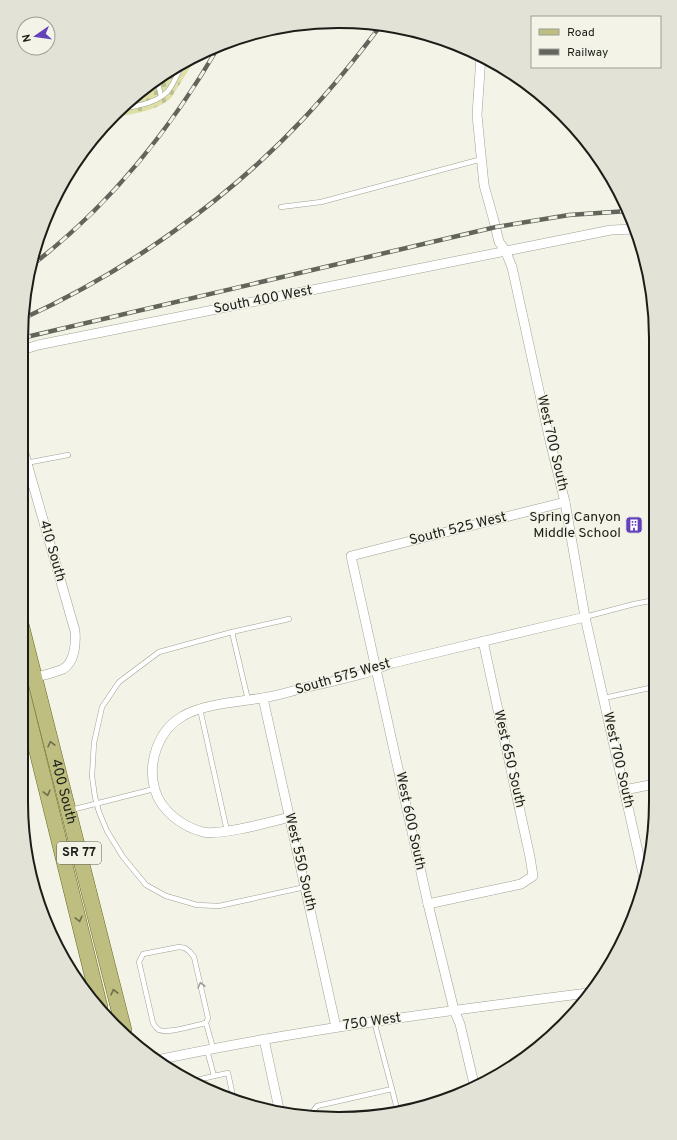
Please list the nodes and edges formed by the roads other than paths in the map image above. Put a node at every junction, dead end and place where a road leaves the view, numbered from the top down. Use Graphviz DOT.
graph roads {
  1 [pos="481,63"];
  2 [pos="178,73"];
  3 [pos="158,85"];
  4 [pos="161,96"];
  5 [pos="133,106"];
  6 [pos="482,159"];
  7 [pos="281,207"];
  8 [pos="629,229"];
  9 [pos="505,250"];
  10 [pos="28,348"];
  11 [pos="68,454"];
  12 [pos="28,462"];
  13 [pos="28,469"];
  14 [pos="565,502"];
  15 [pos="351,556"];
  16 [pos="649,601"];
  17 [pos="585,617"];
  18 [pos="289,619"];
  19 [pos="232,632"];
  20 [pos="482,641"];
  21 [pos="377,669"];
  22 [pos="28,679"];
  23 [pos="649,688"];
  24 [pos="263,698"];
  25 [pos="604,698"];
  26 [pos="248,700"];
  27 [pos="200,709"];
  28 [pos="28,715"];
  29 [pos="649,785"];
  30 [pos="154,789"];
  31 [pos="624,790"];
  32 [pos="97,804"];
  33 [pos="68,810"];
  34 [pos="290,817"];
  35 [pos="227,831"];
  36 [pos="642,868"];
  37 [pos="305,887"];
  38 [pos="428,904"];
  39 [pos="583,994"];
  40 [pos="98,998"];
  41 [pos="454,1010"];
  42 [pos="374,1021"];
  43 [pos="206,1023"];
  44 [pos="123,1024"];
  45 [pos="336,1027"];
  46 [pos="264,1038"];
  47 [pos="210,1049"];
  48 [pos="164,1059"];
  49 [pos="214,1076"];
  50 [pos="200,1079"];
  51 [pos="473,1081"];
  52 [pos="392,1089"];
  53 [pos="232,1093"];
  54 [pos="279,1106"];
  55 [pos="396,1106"];
  56 [pos="314,1111"];
  1 -- 6 [label="street, West 700 South"];
  2 -- 4 [label="lane"];
  3 -- 4 [label="lane"];
  4 -- 5 [label="lane"];
  6 -- 7 [label="lane"];
  6 -- 9 [label="street, West 700 South"];
  8 -- 9 [label="street, South 400 West"];
  9 -- 10 [label="street, South 400 West"];
  9 -- 14 [label="street, West 700 South"];
  11 -- 12 [label="lane"];
  13 -- 22 [label="street, 410 South"];
  14 -- 15 [label="street, South 525 West"];
  14 -- 17 [label="street, West 700 South"];
  15 -- 21 [label="street, West 600 South"];
  16 -- 17 [label="lane"];
  17 -- 20 [label="street, South 575 West"];
  17 -- 25 [label="street, West 700 South"];
  18 -- 19 [label="lane"];
  19 -- 26 [label="lane"];
  19 -- 32 [label="lane"];
  20 -- 21 [label="street, South 575 West"];
  20 -- 38 [label="street, West 650 South"];
  21 -- 24 [label="street, South 575 West"];
  21 -- 38 [label="street, West 600 South"];
  33 -- 22 [label="main road, 400 South / SR 77, one-way"];
  23 -- 25 [label="lane"];
  24 -- 26 [label="street, South 575 West"];
  24 -- 34 [label="street, West 550 South"];
  25 -- 31 [label="street, West 700 South"];
  26 -- 27 [label="street, South 575 West"];
  27 -- 30 [label="street, South 575 West"];
  27 -- 35 [label="lane"];
  28 -- 40 [label="main road, 400 South / SR 77, one-way"];
  29 -- 31 [label="street"];
  30 -- 32 [label="lane"];
  30 -- 35 [label="street"];
  31 -- 36 [label="street, West 700 South"];
  32 -- 33 [label="lane"];
  32 -- 37 [label="lane"];
  44 -- 33 [label="main road, 400 South / SR 77, one-way"];
  34 -- 35 [label="street"];
  34 -- 37 [label="street, West 550 South"];
  37 -- 45 [label="street, West 550 South"];
  38 -- 41 [label="street, West 600 South"];
  39 -- 41 [label="street, 750 West"];
  41 -- 42 [label="street, 750 West"];
  41 -- 51 [label="street, West 600 South"];
  42 -- 45 [label="street, 750 West"];
  42 -- 52 [label="lane"];
  43 -- 43 [label="lane, one-way"];
  43 -- 47 [label="lane"];
  45 -- 46 [label="street, 750 West"];
  46 -- 47 [label="street, 750 West"];
  46 -- 54 [label="street"];
  47 -- 48 [label="street, 750 West"];
  47 -- 49 [label="lane"];
  49 -- 50 [label="lane"];
  49 -- 53 [label="lane"];
  52 -- 55 [label="lane"];
  52 -- 56 [label="lane"];
}
